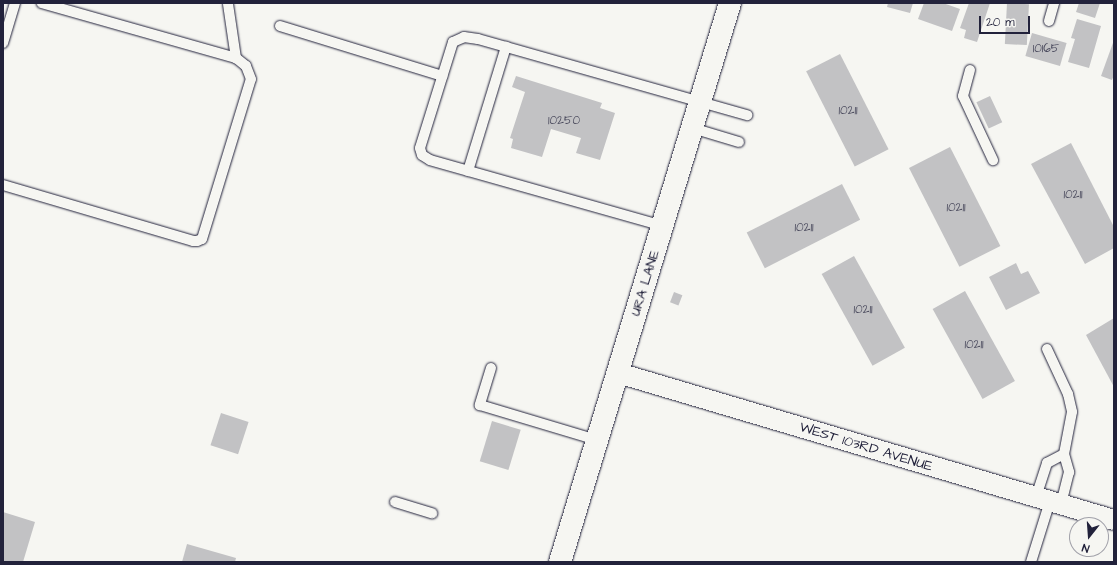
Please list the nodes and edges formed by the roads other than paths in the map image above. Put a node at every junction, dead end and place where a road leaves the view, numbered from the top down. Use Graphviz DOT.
graph roads {
  1 [pos="15,3"];
  2 [pos="42,3"];
  3 [pos="227,3"];
  4 [pos="730,3"];
  5 [pos="1054,3"];
  6 [pos="1049,21"];
  7 [pos="280,26"];
  8 [pos="3,43"];
  9 [pos="506,47"];
  10 [pos="236,58"];
  11 [pos="970,70"];
  12 [pos="443,76"];
  13 [pos="700,102"];
  14 [pos="747,115"];
  15 [pos="692,128"];
  16 [pos="739,142"];
  17 [pos="993,160"];
  18 [pos="468,171"];
  19 [pos="3,185"];
  20 [pos="662,226"];
  21 [pos="1047,349"];
  22 [pos="491,368"];
  23 [pos="618,373"];
  24 [pos="597,440"];
  25 [pos="1064,454"];
  26 [pos="1049,501"];
  27 [pos="395,502"];
  28 [pos="432,513"];
  29 [pos="1114,520"];
  30 [pos="560,562"];
  31 [pos="1031,562"];
  1 -- 8 [label="lane"];
  2 -- 10 [label="lane"];
  3 -- 10 [label="lane"];
  4 -- 13 [label="street, URA LANE"];
  5 -- 6 [label="lane"];
  7 -- 12 [label="lane"];
  9 -- 12 [label="lane"];
  9 -- 13 [label="lane"];
  9 -- 18 [label="lane"];
  10 -- 19 [label="lane"];
  11 -- 17 [label="lane"];
  12 -- 18 [label="lane"];
  13 -- 14 [label="lane"];
  13 -- 15 [label="street, URA LANE"];
  15 -- 16 [label="lane"];
  15 -- 20 [label="street, URA LANE"];
  18 -- 20 [label="lane"];
  20 -- 23 [label="street, URA LANE"];
  21 -- 25 [label="lane"];
  22 -- 24 [label="lane"];
  23 -- 24 [label="street, URA LANE"];
  23 -- 26 [label="street, WEST 103RD AVENUE"];
  24 -- 30 [label="street, URA LANE"];
  25 -- 26 [label="lane"];
  25 -- 26 [label="lane"];
  26 -- 29 [label="street, WEST 103RD AVENUE"];
  26 -- 31 [label="lane"];
  27 -- 28 [label="lane"];
}
